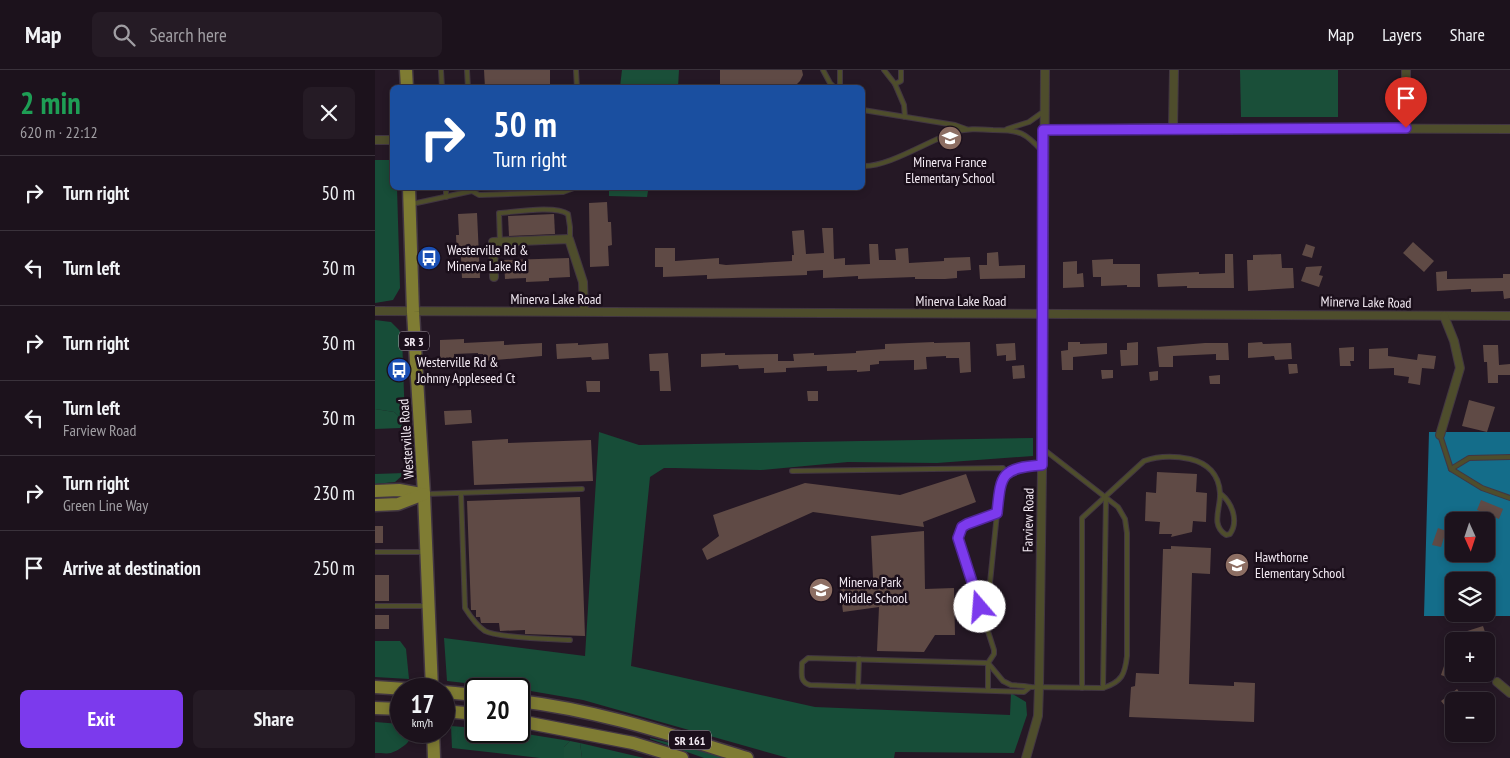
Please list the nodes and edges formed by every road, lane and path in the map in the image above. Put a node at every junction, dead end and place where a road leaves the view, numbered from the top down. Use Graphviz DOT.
graph roads {
  1 [pos="406,70"];
  2 [pos="441,70"];
  3 [pos="467,70"];
  4 [pos="576,70"];
  5 [pos="823,70"];
  6 [pos="840,70"];
  7 [pos="884,70"];
  8 [pos="901,70"];
  9 [pos="1045,70"];
  10 [pos="1174,70"];
  11 [pos="1406,70"];
  12 [pos="895,84"];
  13 [pos="407,85"];
  14 [pos="442,85"];
  15 [pos="468,85"];
  16 [pos="577,85"];
  17 [pos="832,85"];
  18 [pos="840,85"];
  19 [pos="865,110"];
  20 [pos="1043,112"];
  21 [pos="905,117"];
  22 [pos="1173,128"];
  23 [pos="1406,128"];
  24 [pos="967,129"];
  25 [pos="1005,130"];
  26 [pos="1043,130"];
  27 [pos="1510,130"];
  28 [pos="375,140"];
  29 [pos="390,140"];
  30 [pos="1043,152"];
  31 [pos="865,166"];
  32 [pos="409,190"];
  33 [pos="446,190"];
  34 [pos="469,190"];
  35 [pos="473,190"];
  36 [pos="568,190"];
  37 [pos="446,197"];
  38 [pos="410,204"];
  39 [pos="570,240"];
  40 [pos="500,242"];
  41 [pos="494,277"];
  42 [pos="375,310"];
  43 [pos="584,311"];
  44 [pos="413,312"];
  45 [pos="1043,314"];
  46 [pos="1444,316"];
  47 [pos="1510,316"];
  48 [pos="1440,435"];
  49 [pos="1042,448"];
  50 [pos="1510,457"];
  51 [pos="1042,465"];
  52 [pos="1451,469"];
  53 [pos="792,472"];
  54 [pos="1007,473"];
  55 [pos="582,488"];
  56 [pos="375,491"];
  57 [pos="424,494"];
  58 [pos="461,494"];
  59 [pos="1221,494"];
  60 [pos="1106,497"];
  61 [pos="1510,498"];
  62 [pos="375,505"];
  63 [pos="997,513"];
  64 [pos="375,552"];
  65 [pos="426,552"];
  66 [pos="375,606"];
  67 [pos="428,606"];
  68 [pos="985,623"];
  69 [pos="570,640"];
  70 [pos="859,659"];
  71 [pos="988,663"];
  72 [pos="431,678"];
  73 [pos="1497,682"];
  74 [pos="376,687"];
  75 [pos="859,687"];
  76 [pos="1039,687"];
  77 [pos="390,688"];
  78 [pos="1030,688"];
  79 [pos="1082,688"];
  80 [pos="1103,688"];
  81 [pos="988,690"];
  82 [pos="1510,692"];
  83 [pos="530,702"];
  84 [pos="377,708"];
  85 [pos="390,709"];
  86 [pos="530,722"];
  87 [pos="433,743"];
  88 [pos="434,758"];
  89 [pos="682,758"];
  90 [pos="747,758"];
  91 [pos="1026,758"];
  1 -- 13 [label="main road"];
  2 -- 14 [label="lane"];
  3 -- 15 [label="lane"];
  4 -- 16 [label="lane"];
  5 -- 17 [label="lane"];
  6 -- 18 [label="lane"];
  7 -- 12 [label="lane"];
  8 -- 12 [label="lane"];
  9 -- 20 [label="street, Farview Road"];
  10 -- 22 [label="street"];
  11 -- 23 [label="street"];
  12 -- 21 [label="lane"];
  19 -- 21 [label="lane"];
  20 -- 25 [label="lane"];
  20 -- 26 [label="street, Farview Road"];
  21 -- 24 [label="lane"];
  22 -- 23 [label="street"];
  22 -- 26 [label="street"];
  23 -- 27 [label="street"];
  24 -- 25 [label="lane"];
  24 -- 31 [label="lane"];
  25 -- 30 [label="lane"];
  26 -- 30 [label="street, Farview Road"];
  28 -- 29 [label="street"];
  30 -- 45 [label="street, Farview Road"];
  32 -- 38 [label="main road, Westerville Road / SR 3"];
  33 -- 37 [label="lane"];
  34 -- 37 [label="lane"];
  35 -- 36 [label="lane"];
  37 -- 38 [label="lane"];
  38 -- 44 [label="main road, Westerville Road / SR 3"];
  39 -- 40 [label="street"];
  39 -- 40 [label="lane"];
  39 -- 43 [label="street"];
  40 -- 41 [label="street"];
  42 -- 44 [label="street, Minerva Lake Road"];
  43 -- 44 [label="street, Minerva Lake Road"];
  43 -- 45 [label="street, Minerva Lake Road"];
  44 -- 57 [label="main road, Westerville Road / SR 3"];
  45 -- 46 [label="street, Minerva Lake Road"];
  45 -- 49 [label="street, Farview Road"];
  46 -- 47 [label="street, Minerva Lake Road"];
  46 -- 48 [label="street"];
  48 -- 52 [label="lane"];
  49 -- 51 [label="street, Farview Road"];
  49 -- 60 [label="lane"];
  50 -- 52 [label="lane"];
  51 -- 54 [label="lane"];
  51 -- 76 [label="street, Farview Road"];
  52 -- 61 [label="lane"];
  53 -- 54 [label="lane"];
  54 -- 63 [label="lane"];
  55 -- 58 [label="lane"];
  56 -- 57 [label="main road"];
  57 -- 58 [label="lane"];
  57 -- 62 [label="main road"];
  57 -- 65 [label="main road, Westerville Road / SR 3"];
  58 -- 69 [label="lane"];
  59 -- 59 [label="lane"];
  59 -- 60 [label="lane"];
  60 -- 79 [label="lane"];
  60 -- 80 [label="lane"];
  60 -- 80 [label="lane"];
  63 -- 68 [label="lane"];
  63 -- 68 [label="lane"];
  64 -- 65 [label="lane"];
  65 -- 67 [label="main road, Westerville Road / SR 3"];
  66 -- 67 [label="lane"];
  67 -- 72 [label="main road, Westerville Road / SR 3"];
  68 -- 71 [label="lane"];
  70 -- 71 [label="lane"];
  70 -- 75 [label="lane"];
  70 -- 75 [label="lane"];
  71 -- 78 [label="lane"];
  71 -- 81 [label="lane"];
  73 -- 82 [label="street"];
  74 -- 77 [label="main road"];
  75 -- 81 [label="lane"];
  76 -- 78 [label="lane"];
  76 -- 79 [label="lane"];
  76 -- 91 [label="street, Farview Road"];
  78 -- 81 [label="lane"];
  79 -- 80 [label="lane"];
  83 -- 90 [label="main road, SR 161"];
  84 -- 85 [label="main road"];
  86 -- 89 [label="main road, SR 161"];
  87 -- 88 [label="main road"];
}
